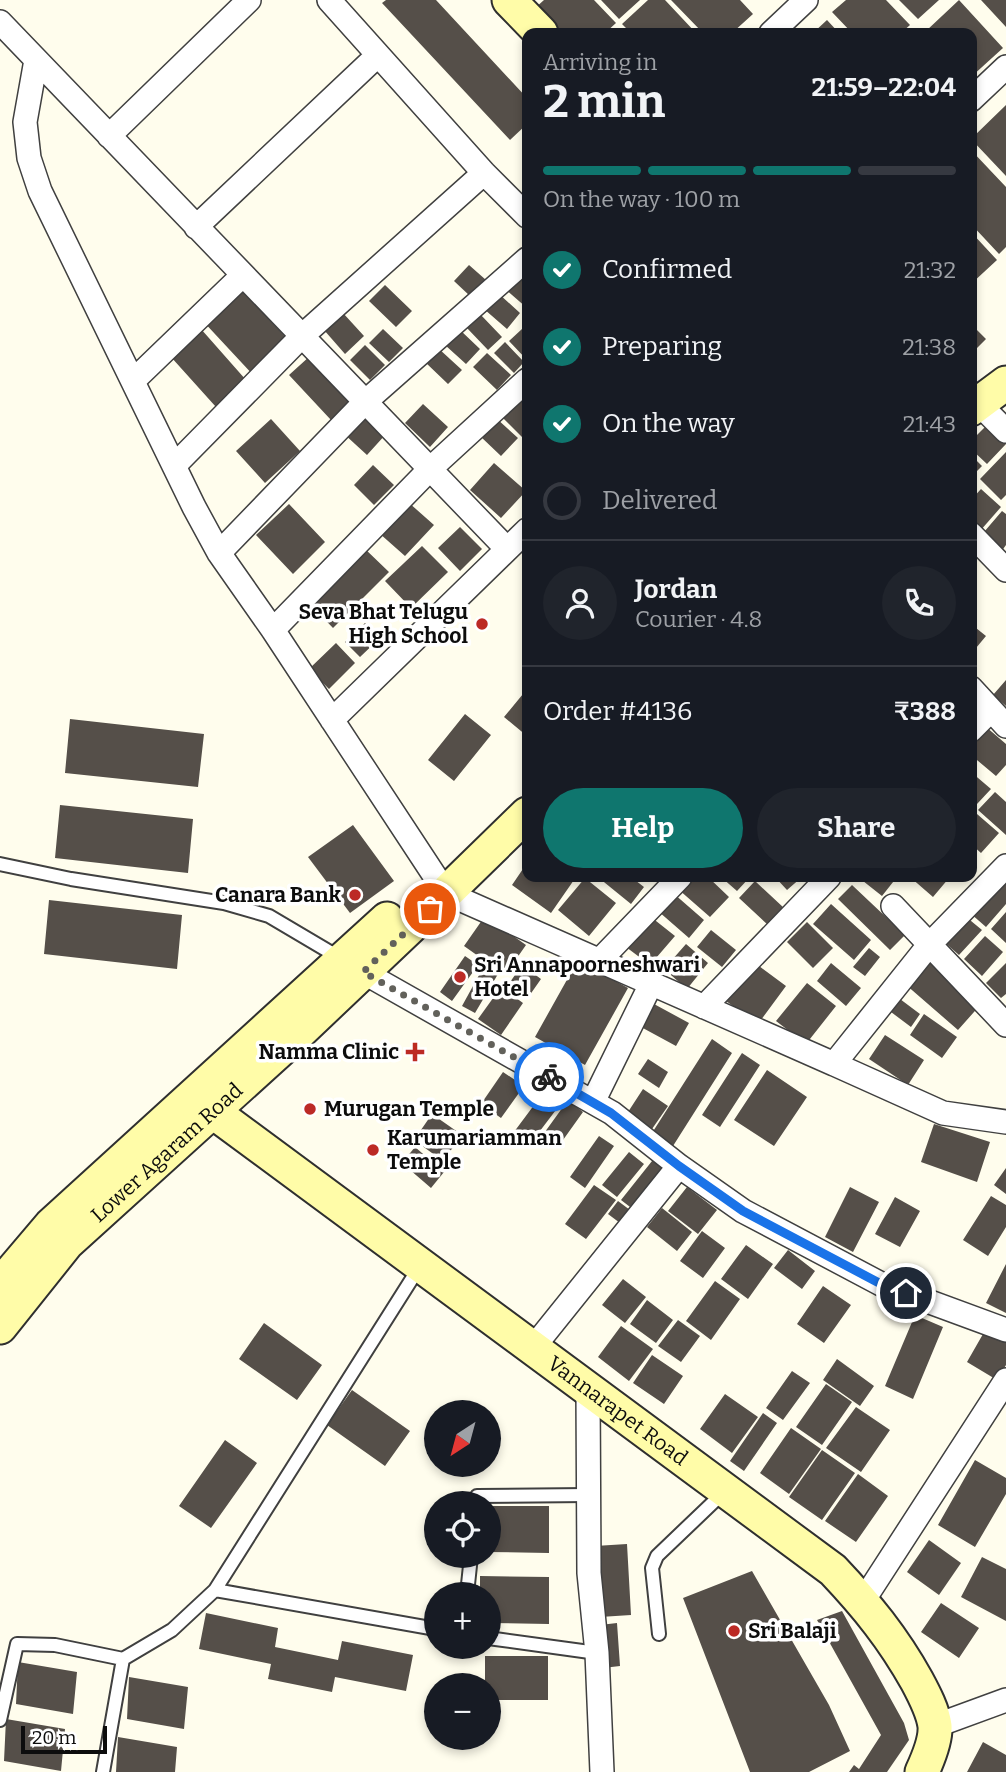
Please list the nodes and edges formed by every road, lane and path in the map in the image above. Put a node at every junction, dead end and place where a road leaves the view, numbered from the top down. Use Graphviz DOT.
graph roads {
  1 [pos="249,0"];
  2 [pos="509,0"];
  3 [pos="806,0"];
  4 [pos="332,1"];
  5 [pos="0,22"];
  6 [pos="536,28"];
  7 [pos="776,28"];
  8 [pos="378,55"];
  9 [pos="36,60"];
  10 [pos="1006,67"];
  11 [pos="977,94"];
  12 [pos="109,136"];
  13 [pos="484,173"];
  14 [pos="522,211"];
  15 [pos="196,227"];
  16 [pos="522,263"];
  17 [pos="243,275"];
  18 [pos="302,336"];
  19 [pos="132,381"];
  20 [pos="1006,383"];
  21 [pos="522,385"];
  22 [pos="365,402"];
  23 [pos="977,405"];
  24 [pos="977,409"];
  25 [pos="1006,431"];
  26 [pos="174,466"];
  27 [pos="430,469"];
  28 [pos="522,535"];
  29 [pos="977,540"];
  30 [pos="507,549"];
  31 [pos="219,554"];
  32 [pos="1006,570"];
  33 [pos="272,630"];
  34 [pos="977,695"];
  35 [pos="998,718"];
  36 [pos="332,720"];
  37 [pos="977,727"];
  38 [pos="522,795"];
  39 [pos="522,818"];
  40 [pos="0,864"];
  41 [pos="1006,868"];
  42 [pos="675,882"];
  43 [pos="824,882"];
  44 [pos="440,885"];
  45 [pos="893,906"];
  46 [pos="929,945"];
  47 [pos="599,961"];
  48 [pos="353,965"];
  49 [pos="651,984"];
  50 [pos="704,1007"];
  51 [pos="1006,1025"];
  52 [pos="834,1064"];
  53 [pos="593,1102"];
  54 [pos="202,1104"];
  55 [pos="1006,1122"];
  56 [pos="679,1166"];
  57 [pos="420,1266"];
  58 [pos="0,1285"];
  59 [pos="0,1327"];
  60 [pos="1006,1330"];
  61 [pos="532,1349"];
  62 [pos="1006,1380"];
  63 [pos="588,1390"];
  64 [pos="725,1491"];
  65 [pos="589,1495"];
  66 [pos="501,1496"];
  67 [pos="215,1590"];
  68 [pos="863,1601"];
  69 [pos="424,1627"];
  70 [pos="659,1634"];
  71 [pos="501,1640"];
  72 [pos="597,1653"];
  73 [pos="123,1659"];
  74 [pos="1006,1700"];
  75 [pos="0,1720"];
  76 [pos="935,1726"];
  77 [pos="103,1772"];
  78 [pos="603,1772"];
  79 [pos="922,1772"];
  1 -- 12 [label="street"];
  2 -- 6 [label="main road"];
  3 -- 7 [label="street"];
  4 -- 8 [label="street"];
  5 -- 9 [label="street"];
  8 -- 13 [label="street"];
  8 -- 15 [label="street"];
  9 -- 12 [label="street"];
  9 -- 19 [label="street"];
  10 -- 11 [label="street"];
  12 -- 15 [label="street"];
  13 -- 14 [label="street"];
  13 -- 18 [label="street"];
  15 -- 17 [label="street"];
  16 -- 22 [label="street"];
  17 -- 18 [label="street"];
  17 -- 19 [label="street"];
  18 -- 22 [label="street"];
  18 -- 26 [label="street"];
  19 -- 26 [label="street"];
  20 -- 23 [label="main road"];
  21 -- 27 [label="street"];
  22 -- 27 [label="street"];
  22 -- 31 [label="street"];
  24 -- 25 [label="street"];
  26 -- 31 [label="street"];
  27 -- 30 [label="street"];
  27 -- 33 [label="street"];
  28 -- 30 [label="street"];
  29 -- 32 [label="street"];
  30 -- 36 [label="street"];
  31 -- 33 [label="street"];
  33 -- 36 [label="street"];
  34 -- 35 [label="street"];
  35 -- 37 [label="street"];
  36 -- 44 [label="street"];
  38 -- 44 [label="main road"];
  39 -- 44 [label="main road, Lower Agaram Road"];
  40 -- 48 [label="lane"];
  41 -- 46 [label="street"];
  42 -- 47 [label="street"];
  43 -- 50 [label="street"];
  44 -- 47 [label="street"];
  44 -- 48 [label="main road, Lower Agaram Road"];
  45 -- 46 [label="street"];
  46 -- 51 [label="street"];
  46 -- 52 [label="street"];
  47 -- 49 [label="street"];
  48 -- 53 [label="street"];
  48 -- 54 [label="main road, Lower Agaram Road"];
  49 -- 50 [label="street"];
  49 -- 53 [label="street"];
  50 -- 52 [label="street"];
  52 -- 55 [label="street"];
  53 -- 56 [label="street"];
  54 -- 57 [label="main road, Vannarapet Road"];
  54 -- 58 [label="main road"];
  54 -- 59 [label="main road, Lower Agaram Road"];
  56 -- 60 [label="street"];
  56 -- 61 [label="street"];
  57 -- 61 [label="main road, Vannarapet Road"];
  57 -- 67 [label="lane"];
  61 -- 63 [label="main road, Vannarapet Road"];
  62 -- 68 [label="street"];
  63 -- 64 [label="main road, Vannarapet Road"];
  63 -- 65 [label="street"];
  64 -- 68 [label="main road, Vannarapet Road"];
  64 -- 70 [label="lane"];
  65 -- 66 [label="lane"];
  65 -- 72 [label="street"];
  67 -- 69 [label="lane"];
  67 -- 73 [label="lane"];
  68 -- 76 [label="main road, Vannarapet Road"];
  71 -- 72 [label="lane"];
  72 -- 78 [label="street"];
  73 -- 75 [label="lane"];
  73 -- 77 [label="lane"];
  74 -- 76 [label="street"];
  76 -- 79 [label="main road"];
}
